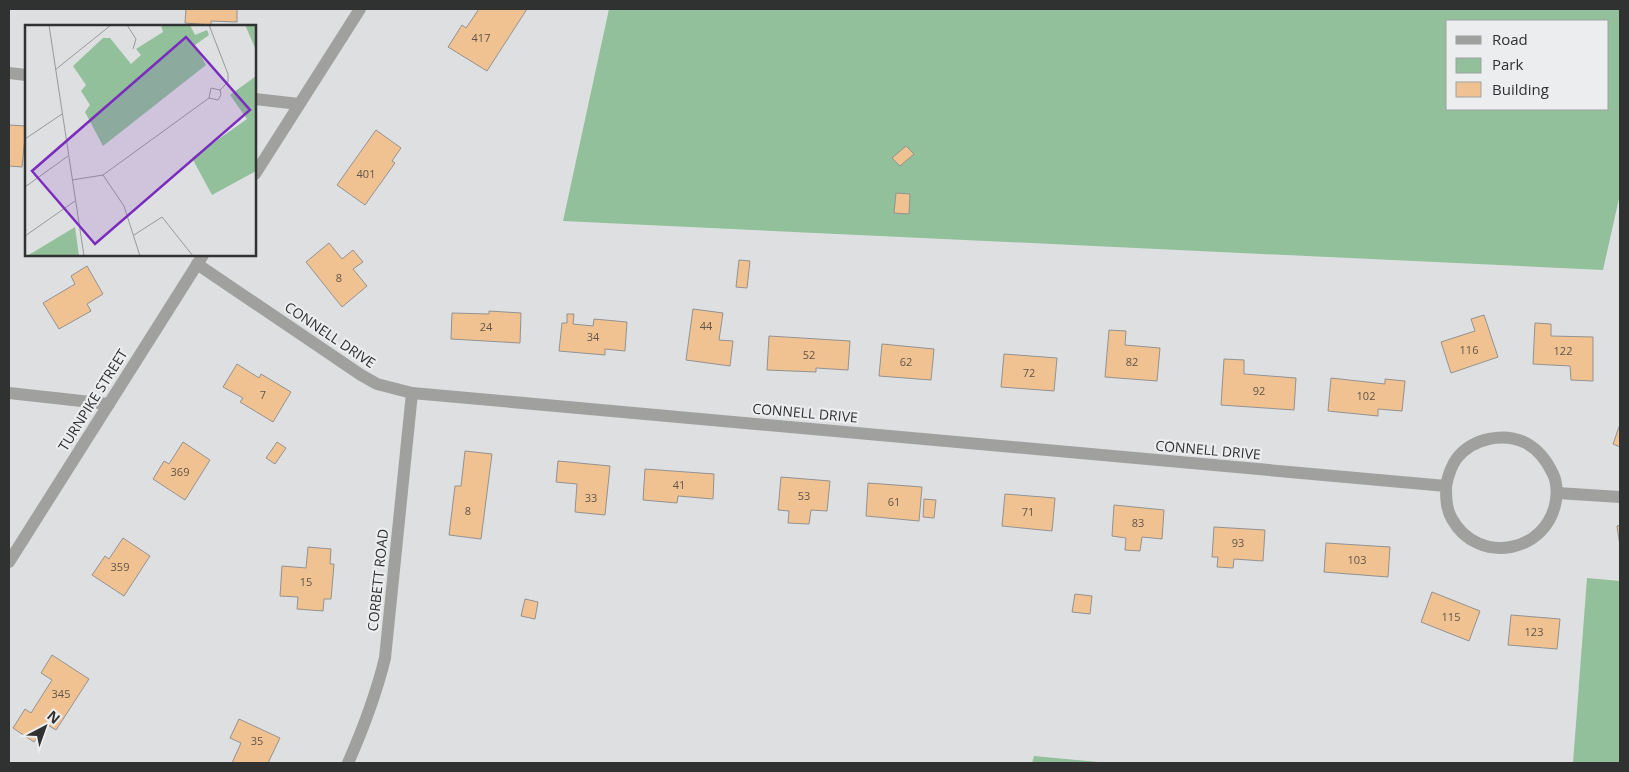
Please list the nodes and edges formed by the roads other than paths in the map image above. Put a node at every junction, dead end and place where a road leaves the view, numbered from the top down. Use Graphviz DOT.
graph roads {
  1 [pos="360,9"];
  2 [pos="9,73"];
  3 [pos="25,75"];
  4 [pos="256,99"];
  5 [pos="299,104"];
  6 [pos="256,172"];
  7 [pos="200,260"];
  8 [pos="9,393"];
  9 [pos="412,394"];
  10 [pos="109,404"];
  11 [pos="1446,486"];
  12 [pos="1557,493"];
  13 [pos="1620,497"];
  14 [pos="9,562"];
  15 [pos="348,763"];
  1 -- 5 [label="street"];
  2 -- 3 [label="street"];
  4 -- 5 [label="street"];
  5 -- 6 [label="street"];
  7 -- 9 [label="street, CONNELL DRIVE"];
  7 -- 10 [label="street, TURNPIKE STREET"];
  8 -- 10 [label="street"];
  9 -- 11 [label="street, CONNELL DRIVE"];
  9 -- 15 [label="street, CORBETT ROAD"];
  10 -- 14 [label="street, TURNPIKE STREET"];
  11 -- 12 [label="street"];
  11 -- 12 [label="street"];
  12 -- 13 [label="street"];
}
